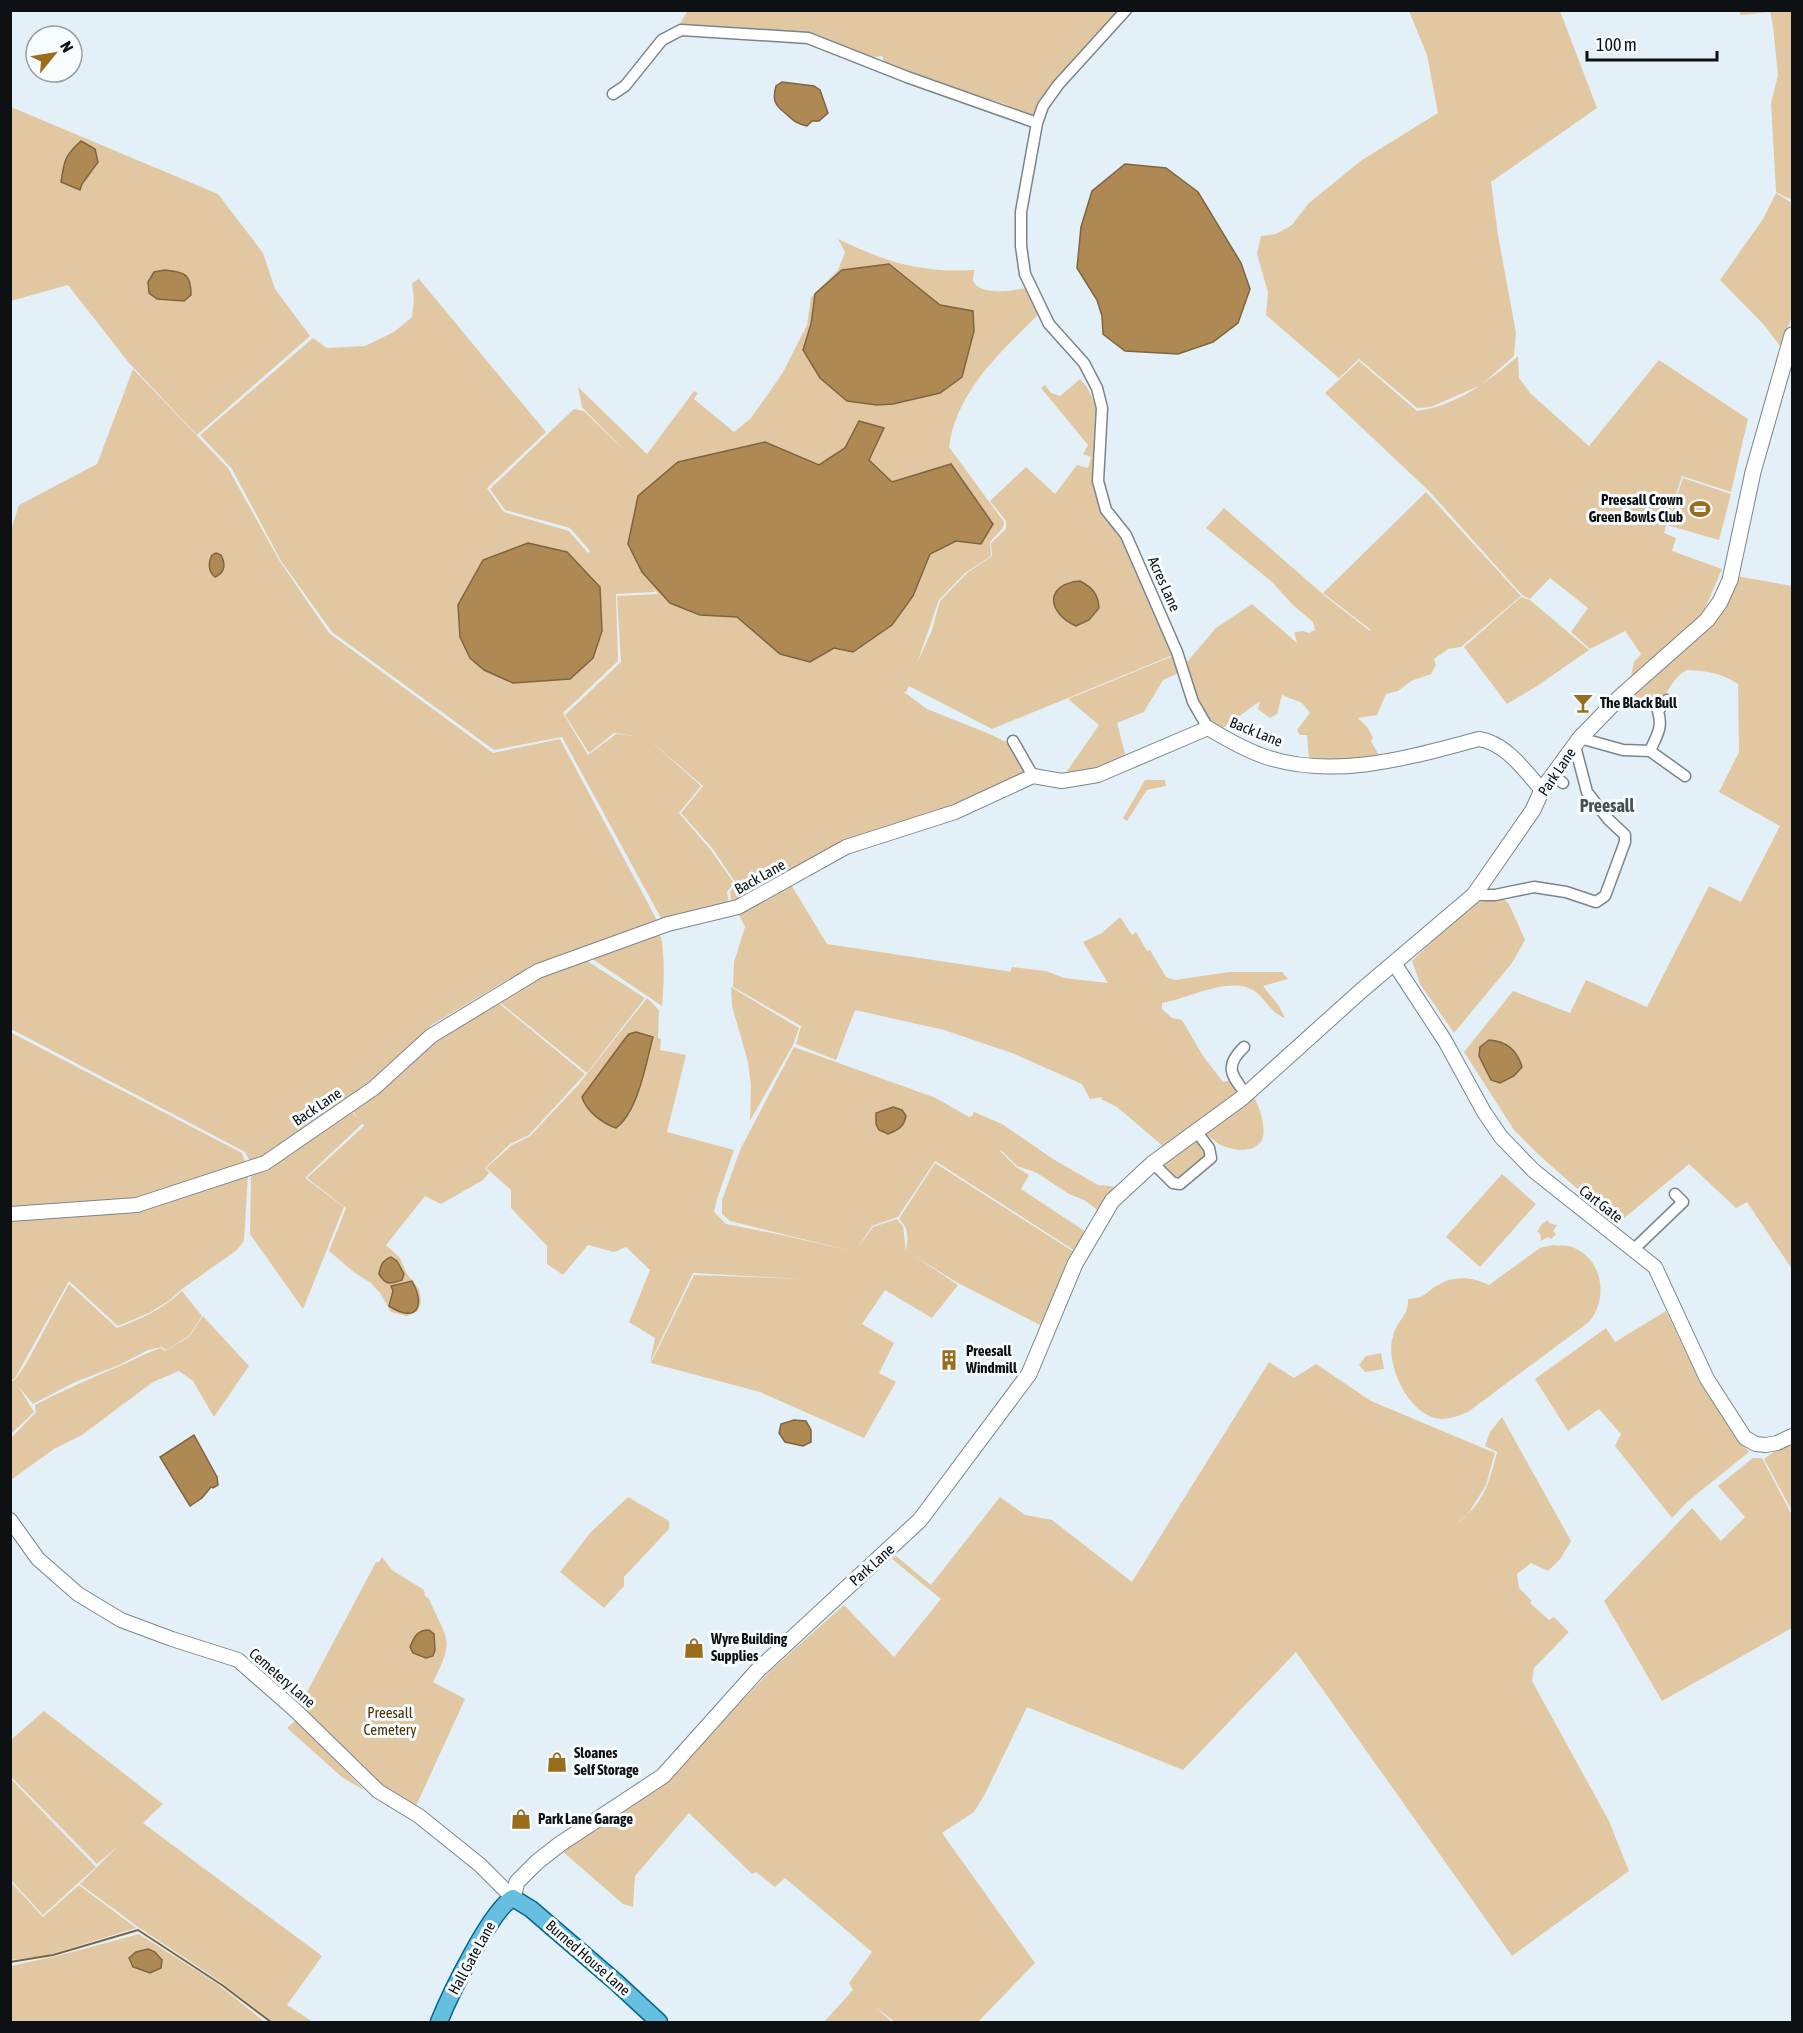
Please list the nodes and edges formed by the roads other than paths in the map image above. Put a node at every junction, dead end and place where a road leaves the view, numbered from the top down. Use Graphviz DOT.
graph roads {
  1 [pos="1126,10"];
  2 [pos="613,94"];
  3 [pos="1038,123"];
  4 [pos="1792,335"];
  5 [pos="1667,700"];
  6 [pos="1208,728"];
  7 [pos="1013,741"];
  8 [pos="1577,742"];
  9 [pos="1650,751"];
  10 [pos="1033,776"];
  11 [pos="1685,776"];
  12 [pos="1542,790"];
  13 [pos="1474,895"];
  14 [pos="1394,963"];
  15 [pos="1244,1047"];
  16 [pos="1246,1094"];
  17 [pos="1196,1131"];
  18 [pos="1153,1163"];
  19 [pos="1676,1194"];
  20 [pos="10,1214"];
  21 [pos="1633,1250"];
  22 [pos="1792,1436"];
  23 [pos="10,1520"];
  24 [pos="513,1898"];
  25 [pos="439,2022"];
  26 [pos="659,2022"];
  1 -- 3 [label="street, Acres Lane"];
  2 -- 3 [label="street"];
  3 -- 6 [label="street, Acres Lane"];
  4 -- 8 [label="main road, Park Lane"];
  5 -- 9 [label="street"];
  6 -- 10 [label="street, Back Lane"];
  6 -- 12 [label="street, Back Lane"];
  7 -- 10 [label="street"];
  8 -- 9 [label="street"];
  8 -- 12 [label="main road, Park Lane"];
  8 -- 13 [label="street"];
  9 -- 11 [label="street"];
  10 -- 20 [label="street, Back Lane"];
  12 -- 13 [label="main road, Park Lane"];
  13 -- 14 [label="main road, Park Lane"];
  14 -- 16 [label="main road, Park Lane"];
  14 -- 21 [label="street, Cart Gate"];
  15 -- 16 [label="street"];
  16 -- 17 [label="main road, Park Lane"];
  17 -- 18 [label="main road, Park Lane"];
  17 -- 18 [label="street"];
  18 -- 24 [label="main road, Park Lane"];
  19 -- 21 [label="street"];
  21 -- 22 [label="street, Cart Gate"];
  23 -- 24 [label="street, Cemetery Lane"];
  24 -- 25 [label="main road, Hall Gate Lane"];
  24 -- 26 [label="main road, Burned House Lane"];
}
